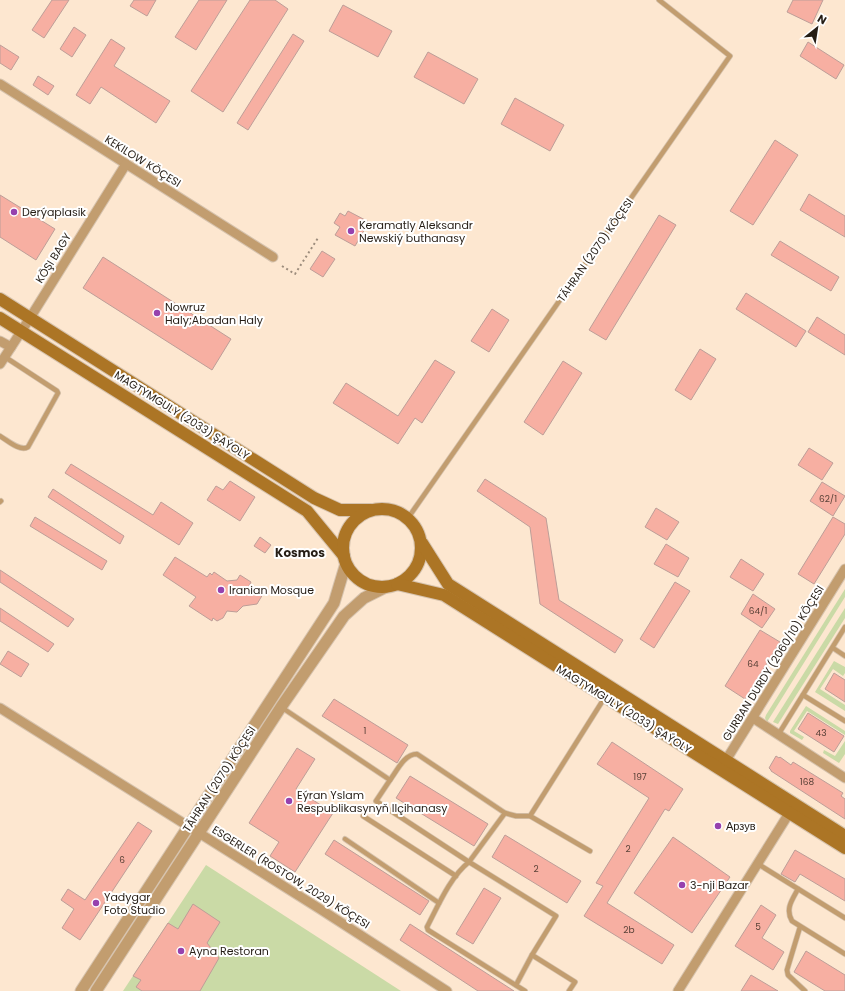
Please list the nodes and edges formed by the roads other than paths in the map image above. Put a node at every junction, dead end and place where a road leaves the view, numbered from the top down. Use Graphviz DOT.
graph roads {
  1 [pos="659,0"];
  2 [pos="0,84"];
  3 [pos="126,164"];
  4 [pos="273,257"];
  5 [pos="0,299"];
  6 [pos="0,318"];
  7 [pos="30,318"];
  8 [pos="22,331"];
  9 [pos="0,341"];
  10 [pos="11,347"];
  11 [pos="2,360"];
  12 [pos="0,436"];
  13 [pos="371,510"];
  14 [pos="408,518"];
  15 [pos="422,543"];
  16 [pos="345,559"];
  17 [pos="845,569"];
  18 [pos="392,586"];
  19 [pos="845,628"];
  20 [pos="833,648"];
  21 [pos="845,656"];
  22 [pos="803,695"];
  23 [pos="605,697"];
  24 [pos="281,707"];
  25 [pos="0,708"];
  26 [pos="753,718"];
  27 [pos="845,721"];
  28 [pos="778,735"];
  29 [pos="723,765"];
  30 [pos="844,774"];
  31 [pos="390,780"];
  32 [pos="792,809"];
  33 [pos="505,813"];
  34 [pos="364,816"];
  35 [pos="530,816"];
  36 [pos="188,826"];
  37 [pos="199,832"];
  38 [pos="845,836"];
  39 [pos="345,839"];
  40 [pos="845,848"];
  41 [pos="590,851"];
  42 [pos="469,862"];
  43 [pos="758,864"];
  44 [pos="456,876"];
  45 [pos="798,889"];
  46 [pos="440,903"];
  47 [pos="845,918"];
  48 [pos="800,927"];
  49 [pos="845,954"];
  50 [pos="532,955"];
  51 [pos="516,985"];
  52 [pos="81,991"];
  53 [pos="96,991"];
  54 [pos="447,991"];
  55 [pos="525,991"];
  56 [pos="569,991"];
  57 [pos="678,991"];
  58 [pos="805,991"];
  1 -- 14 [label="lane, TÄHRAN (2070) KÖÇESI"];
  2 -- 3 [label="street, KEKILOW KÖÇESI"];
  3 -- 4 [label="street, KEKILOW KÖÇESI"];
  3 -- 7 [label="street, KÖŞI BAGY"];
  5 -- 7 [label="main road, MAGTYMGULY (2033) ŞAÝOLY"];
  6 -- 8 [label="main road, MAGTYMGULY (2033) ŞAÝOLY"];
  7 -- 8 [label="street, KÖŞI BAGY"];
  7 -- 13 [label="main road, MAGTYMGULY (2033) ŞAÝOLY"];
  8 -- 10 [label="street, KÖŞI BAGY"];
  8 -- 16 [label="main road, MAGTYMGULY (2033) ŞAÝOLY"];
  9 -- 10 [label="street"];
  10 -- 11 [label="street, KÖŞI BAGY"];
  11 -- 12 [label="lane"];
  13 -- 14 [label="main road"];
  13 -- 16 [label="main road"];
  14 -- 15 [label="main road"];
  15 -- 18 [label="main road"];
  15 -- 29 [label="main road, MAGTYMGULY (2033) ŞAÝOLY"];
  16 -- 18 [label="main road"];
  16 -- 36 [label="street, TÄHRAN (2070) KÖÇESI"];
  17 -- 26 [label="street, GURBAN DURDY (2060/10) KÖÇESI"];
  18 -- 23 [label="main road, MAGTYMGULY (2033) ŞAÝOLY"];
  18 -- 24 [label="street, TÄHRAN (2070) KÖÇESI"];
  19 -- 20 [label="lane"];
  20 -- 21 [label="lane"];
  20 -- 22 [label="lane"];
  22 -- 27 [label="lane"];
  22 -- 28 [label="lane"];
  23 -- 29 [label="main road, MAGTYMGULY (2033) ŞAÝOLY"];
  23 -- 35 [label="lane"];
  24 -- 31 [label="lane"];
  24 -- 37 [label="street, TÄHRAN (2070) KÖÇESI"];
  25 -- 36 [label="street, ESGERLER (ROSTOW, 2029) KÖÇESI"];
  26 -- 28 [label="street"];
  26 -- 29 [label="street, GURBAN DURDY (2060/10) KÖÇESI"];
  28 -- 30 [label="street"];
  29 -- 32 [label="main road, MAGTYMGULY (2033) ŞAÝOLY"];
  31 -- 33 [label="lane"];
  31 -- 42 [label="lane"];
  32 -- 38 [label="main road, MAGTYMGULY (2033) ŞAÝOLY"];
  32 -- 40 [label="main road, MAGTYMGULY (2033) ŞAÝOLY"];
  32 -- 43 [label="street"];
  33 -- 35 [label="lane"];
  33 -- 42 [label="lane"];
  34 -- 44 [label="lane"];
  35 -- 41 [label="lane"];
  36 -- 37 [label="street, ESGERLER (ROSTOW, 2029) KÖÇESI"];
  36 -- 52 [label="street, TÄHRAN (2070) KÖÇESI"];
  37 -- 53 [label="street, TÄHRAN (2070) KÖÇESI"];
  37 -- 54 [label="street, ESGERLER (ROSTOW, 2029) KÖÇESI"];
  39 -- 46 [label="lane"];
  42 -- 44 [label="lane"];
  42 -- 50 [label="lane"];
  43 -- 45 [label="lane"];
  43 -- 57 [label="street"];
  44 -- 46 [label="lane"];
  45 -- 47 [label="lane"];
  45 -- 48 [label="lane"];
  46 -- 51 [label="lane"];
  48 -- 49 [label="lane"];
  48 -- 58 [label="lane"];
  50 -- 51 [label="lane"];
  50 -- 56 [label="lane"];
  51 -- 55 [label="lane"];
}
